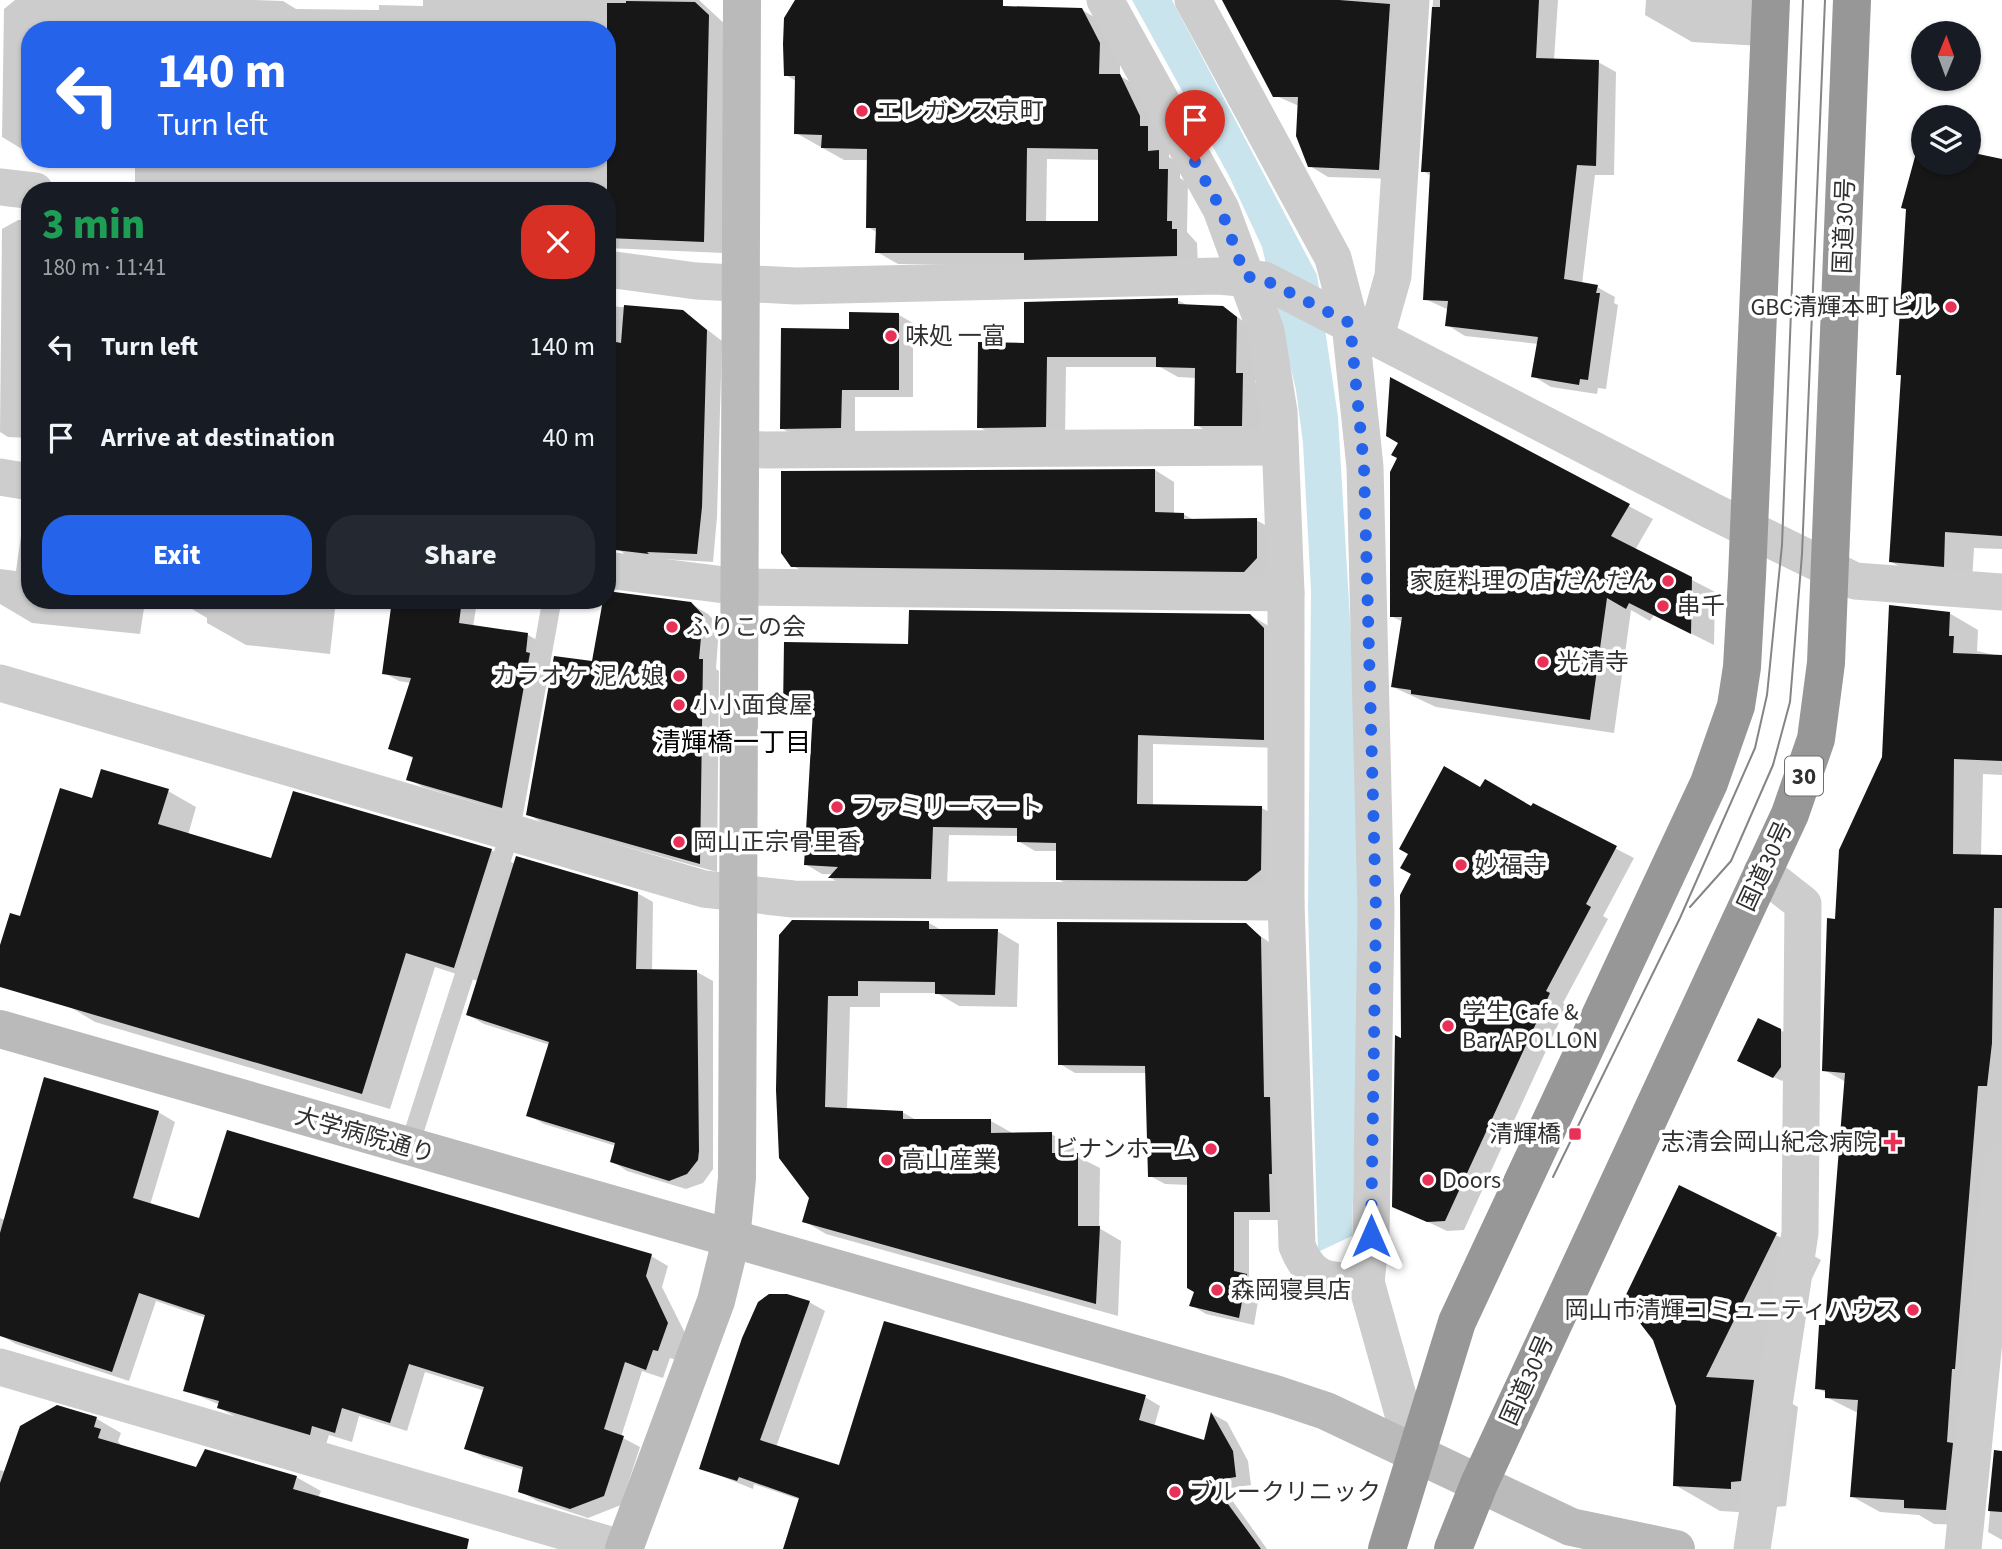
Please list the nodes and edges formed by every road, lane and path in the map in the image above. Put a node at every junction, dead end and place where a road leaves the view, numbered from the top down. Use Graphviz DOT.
graph roads {
  1 [pos="742,0"];
  2 [pos="1105,0"];
  3 [pos="1193,0"];
  4 [pos="1411,0"];
  5 [pos="1770,0"];
  6 [pos="1852,0"];
  7 [pos="0,187"];
  8 [pos="21,189"];
  9 [pos="616,270"];
  10 [pos="1255,278"];
  11 [pos="741,284"];
  12 [pos="1350,323"];
  13 [pos="1280,447"];
  14 [pos="740,450"];
  15 [pos="0,477"];
  16 [pos="21,480"];
  17 [pos="1749,529"];
  18 [pos="1830,568"];
  19 [pos="616,571"];
  20 [pos="740,587"];
  21 [pos="2002,592"];
  22 [pos="1286,593"];
  23 [pos="550,609"];
  24 [pos="0,683"];
  25 [pos="510,833"];
  26 [pos="1762,872"];
  27 [pos="738,895"];
  28 [pos="1286,902"];
  29 [pos="0,1029"];
  30 [pos="409,1147"];
  31 [pos="2002,1162"];
  32 [pos="730,1240"];
  33 [pos="1366,1282"];
  34 [pos="3,1378"];
  35 [pos="1415,1453"];
  36 [pos="1479,1484"];
  37 [pos="624,1549"];
  38 [pos="1387,1549"];
  39 [pos="1453,1549"];
  40 [pos="1676,1549"];
  41 [pos="1752,1549"];
  42 [pos="1962,1549"];
  1 -- 11 [label="street"];
  2 -- 10 [label="street"];
  3 -- 12 [label="street"];
  4 -- 12 [label="street"];
  5 -- 17 [label="highway"];
  6 -- 18 [label="highway, 国道30号 / 30"];
  7 -- 8 [label="street"];
  9 -- 11 [label="street"];
  10 -- 11 [label="street"];
  10 -- 12 [label="street"];
  10 -- 13 [label="street"];
  11 -- 14 [label="street"];
  12 -- 17 [label="street"];
  12 -- 33 [label="street"];
  13 -- 14 [label="street"];
  13 -- 22 [label="street"];
  14 -- 20 [label="street"];
  15 -- 16 [label="street"];
  17 -- 18 [label="street"];
  17 -- 35 [label="highway"];
  18 -- 21 [label="street"];
  18 -- 26 [label="highway, 国道30号 / 30"];
  19 -- 20 [label="street"];
  20 -- 22 [label="street"];
  20 -- 27 [label="street"];
  22 -- 28 [label="street"];
  23 -- 25 [label="lane"];
  24 -- 25 [label="street"];
  25 -- 27 [label="street"];
  25 -- 30 [label="lane"];
  26 -- 36 [label="highway, 国道30号 / 30"];
  26 -- 41 [label="street"];
  27 -- 28 [label="street"];
  27 -- 32 [label="street"];
  28 -- 33 [label="street"];
  29 -- 30 [label="street, 大学病院通り"];
  30 -- 32 [label="street, 大学病院通り"];
  31 -- 42 [label="street"];
  32 -- 35 [label="street, 大学病院通り"];
  32 -- 37 [label="street"];
  33 -- 35 [label="street"];
  34 -- 37 [label="street"];
  35 -- 36 [label="street, 大学病院通り"];
  35 -- 38 [label="highway"];
  36 -- 39 [label="highway, 国道30号 / 30"];
  36 -- 40 [label="street, 大学病院通り"];
}
